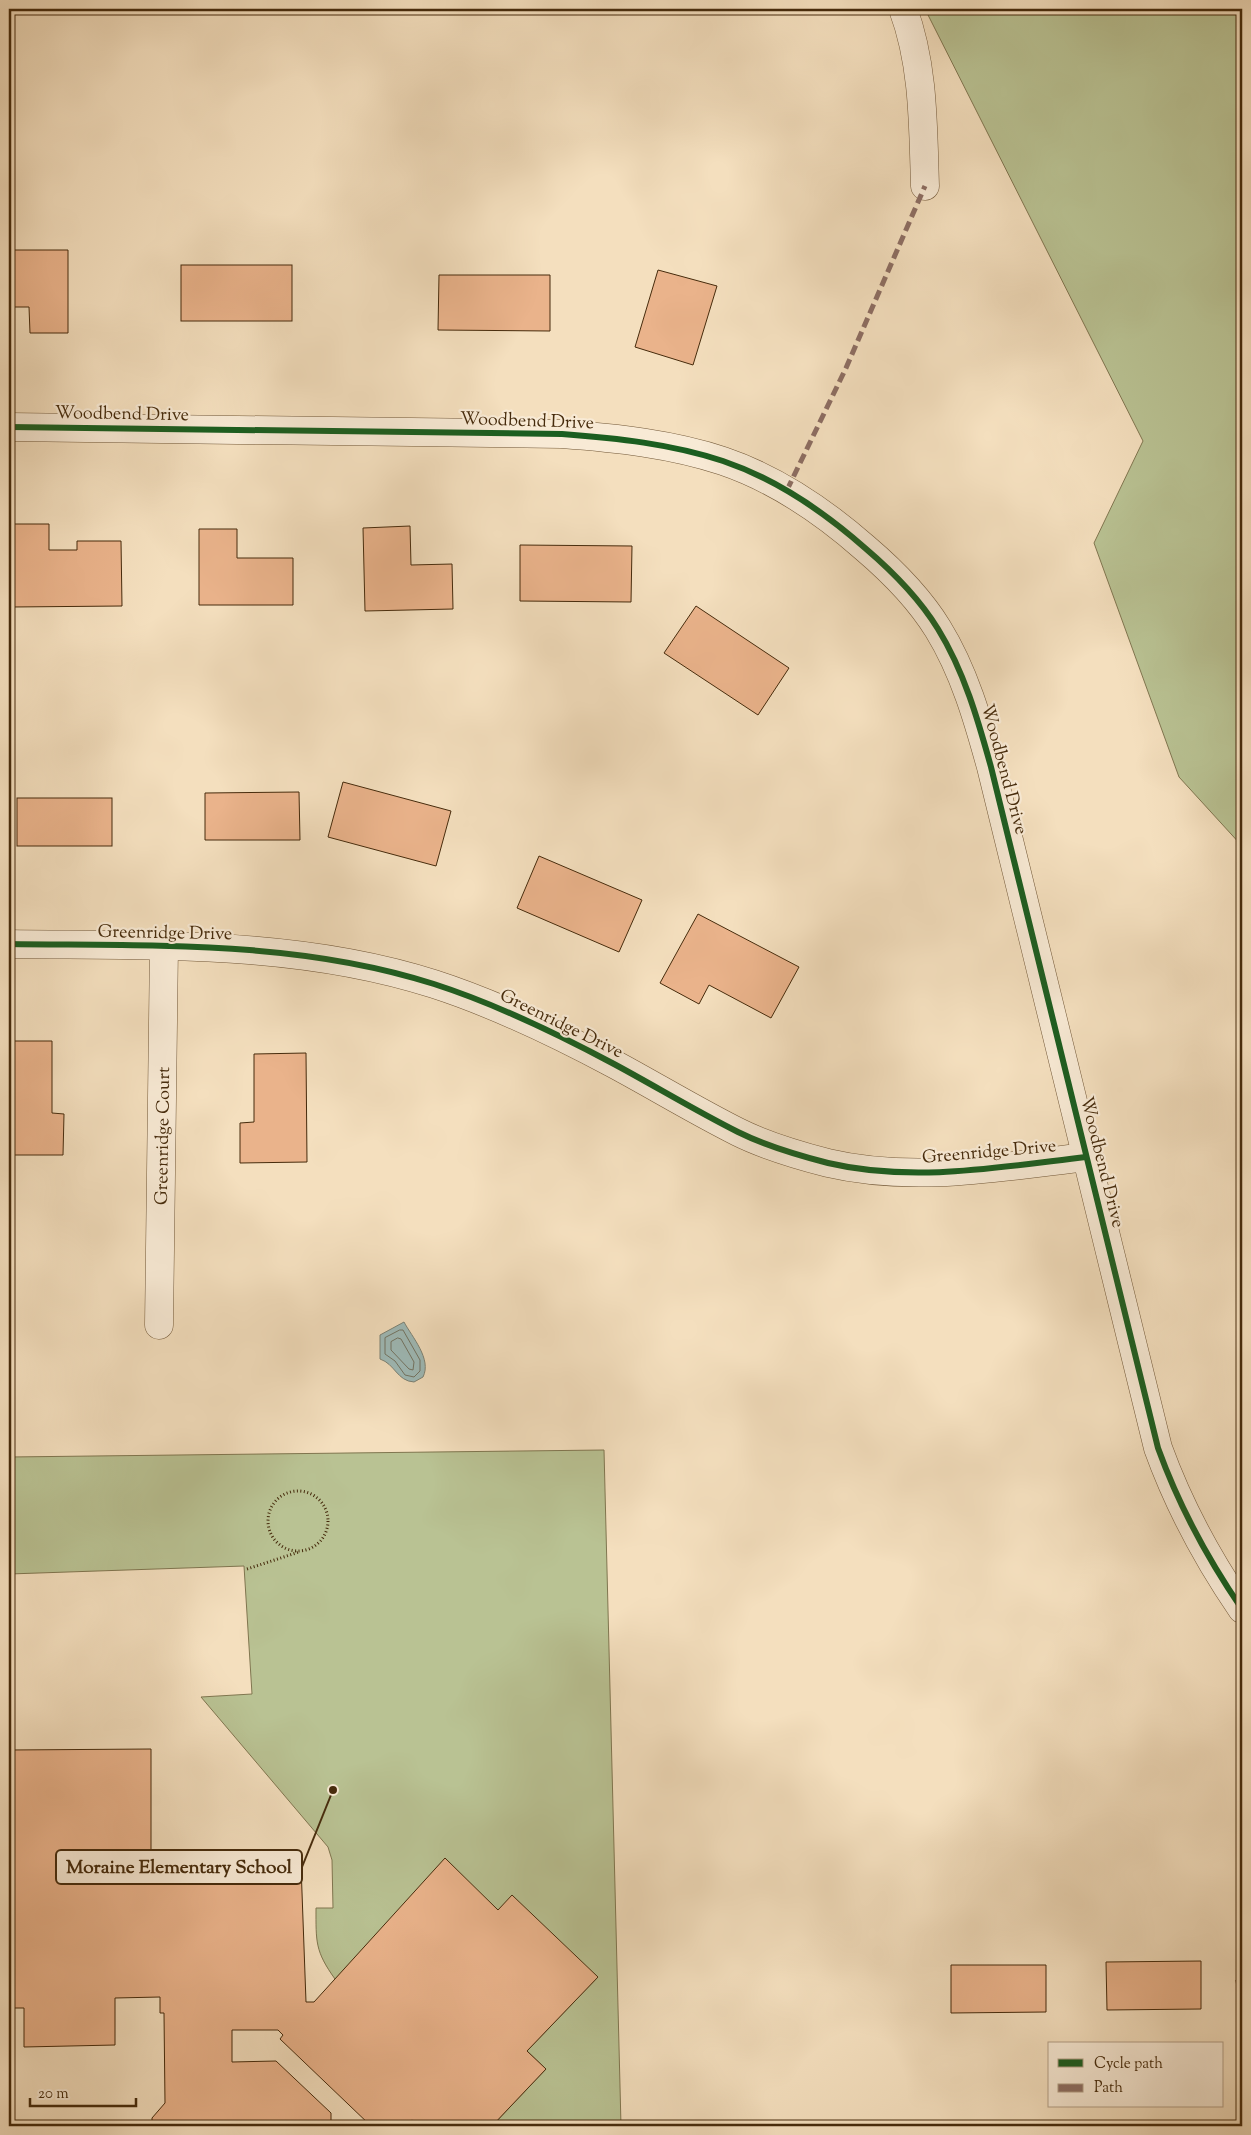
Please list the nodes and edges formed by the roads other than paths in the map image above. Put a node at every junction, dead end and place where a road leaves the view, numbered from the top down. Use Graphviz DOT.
graph roads {
  1 [pos="903,9"];
  2 [pos="925,186"];
  3 [pos="9,427"];
  4 [pos="9,944"];
  5 [pos="164,946"];
  6 [pos="1086,1157"];
  7 [pos="159,1325"];
  8 [pos="1242,1609"];
  1 -- 2 [label="street"];
  3 -- 6 [label="street, Woodbend Drive"];
  4 -- 5 [label="street, Greenridge Drive"];
  5 -- 6 [label="street, Greenridge Drive"];
  5 -- 7 [label="street, Greenridge Court"];
  6 -- 8 [label="street, Woodbend Drive"];
}
